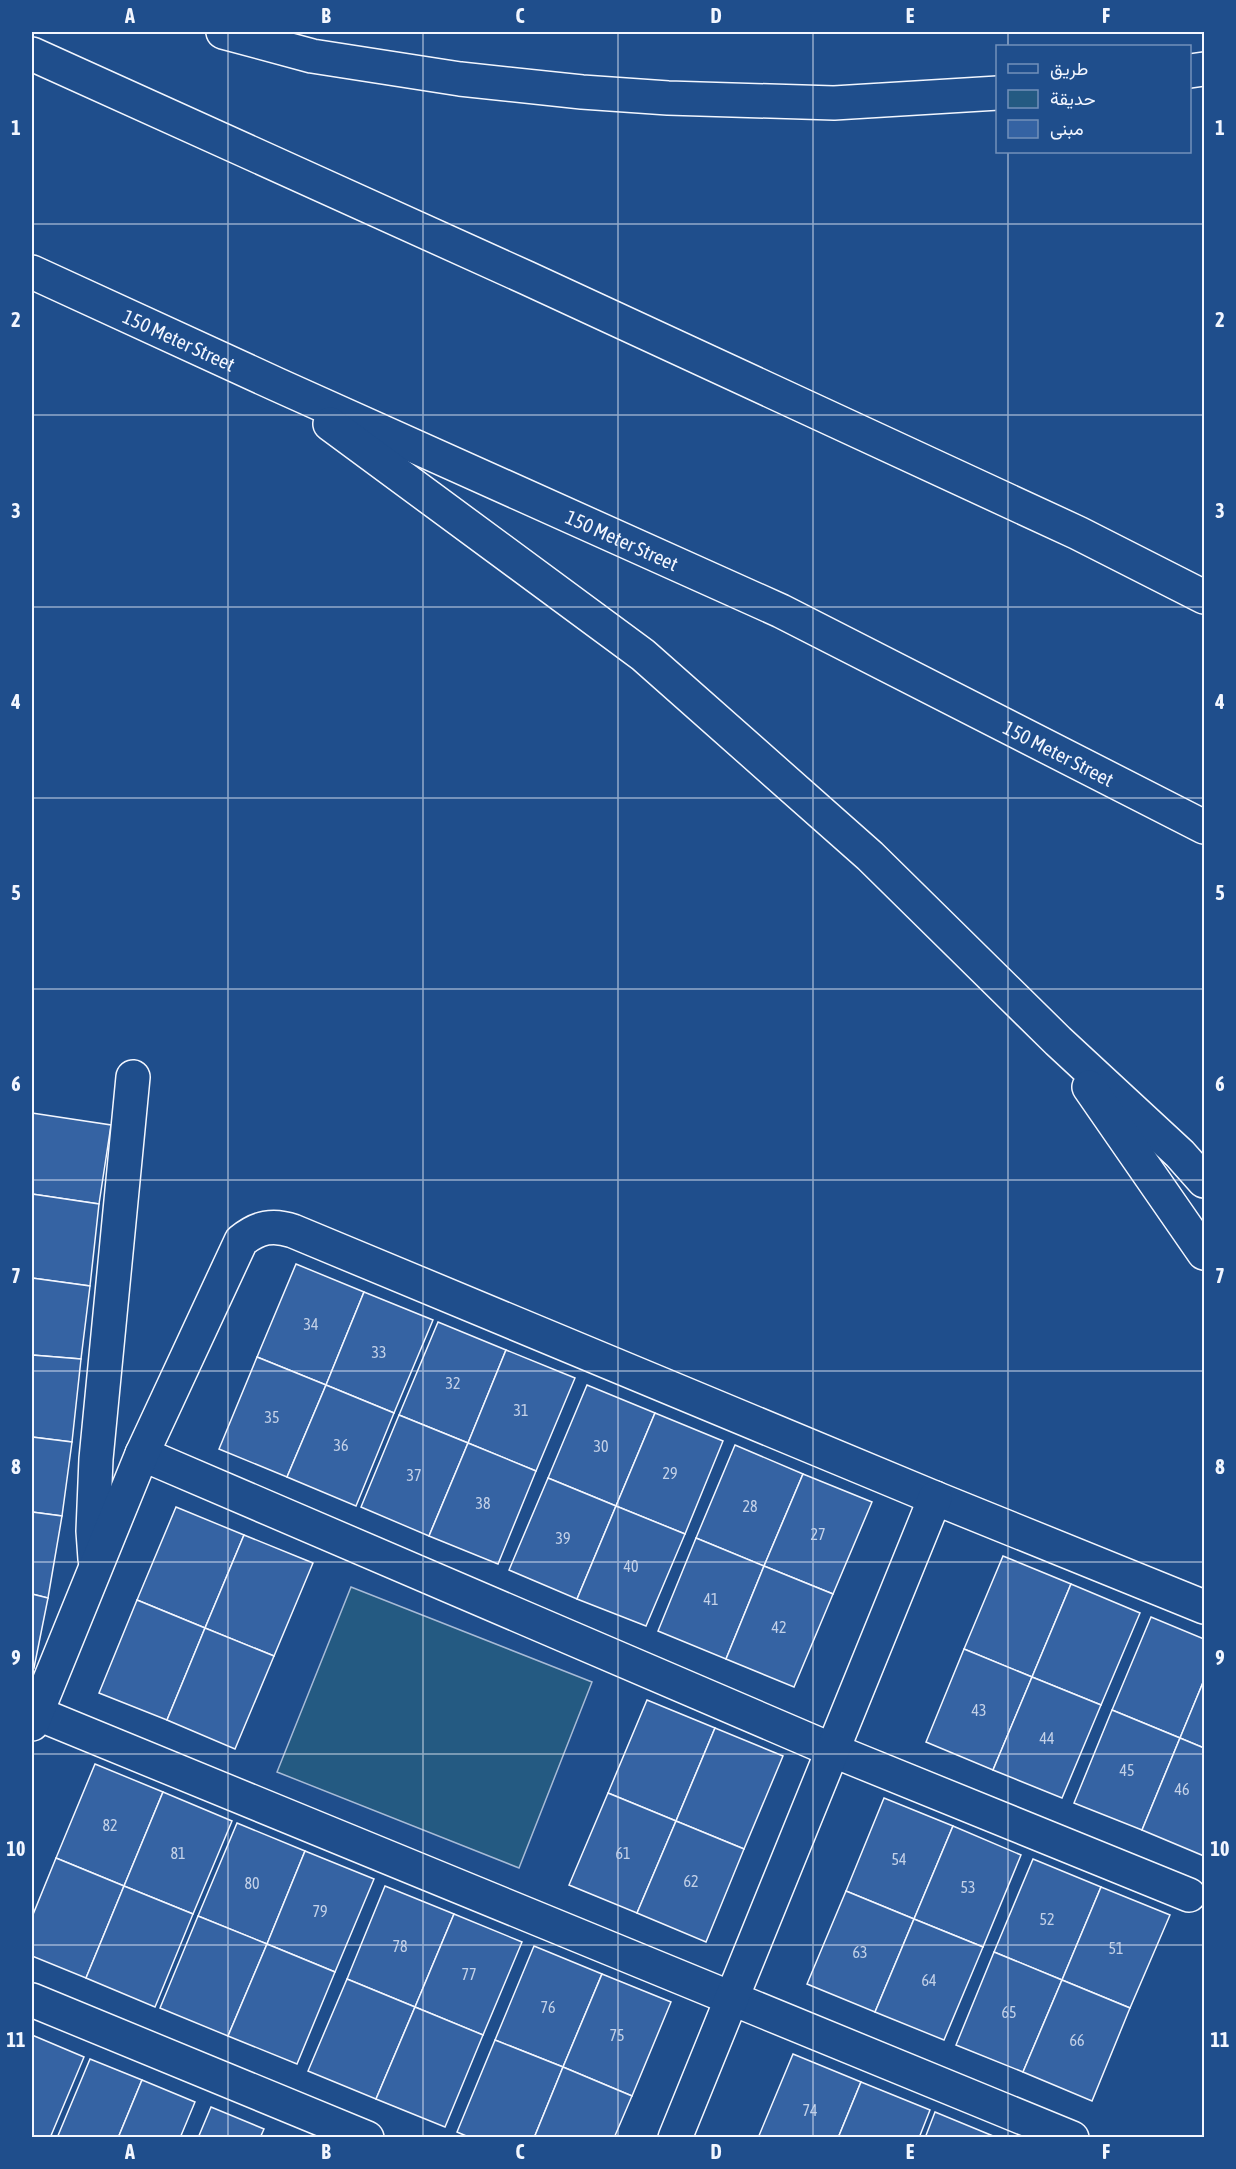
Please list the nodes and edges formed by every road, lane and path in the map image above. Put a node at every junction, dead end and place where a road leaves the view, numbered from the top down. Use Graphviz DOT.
graph roads {
  1 [pos="223,32"];
  2 [pos="32,54"];
  3 [pos="996,93"];
  4 [pos="32,272"];
  5 [pos="278,385"];
  6 [pos="1078,533"];
  7 [pos="1204,576"];
  8 [pos="1204,597"];
  9 [pos="1204,827"];
  10 [pos="1058,1041"];
  11 [pos="133,1077"];
  12 [pos="1204,1181"];
  13 [pos="1204,1253"];
  14 [pos="142,1454"];
  15 [pos="935,1498"];
  16 [pos="84,1596"];
  17 [pos="1204,1607"];
  18 [pos="34,1718"];
  19 [pos="832,1750"];
  20 [pos="1189,1895"];
  21 [pos="732,1998"];
  22 [pos="32,2000"];
  23 [pos="367,2138"];
  24 [pos="675,2138"];
  25 [pos="1072,2138"];
  1 -- 3 [label="main road"];
  2 -- 6 [label="main road"];
  4 -- 5 [label="main road, 150 Meter Street"];
  5 -- 9 [label="main road, 150 Meter Street"];
  5 -- 10 [label="main road"];
  6 -- 7 [label="main road"];
  6 -- 8 [label="main road"];
  10 -- 12 [label="main road"];
  10 -- 13 [label="main road"];
  11 -- 16 [label="main road"];
  14 -- 15 [label="main road"];
  14 -- 16 [label="main road"];
  14 -- 19 [label="main road"];
  15 -- 17 [label="main road"];
  15 -- 19 [label="main road"];
  16 -- 18 [label="main road"];
  18 -- 21 [label="main road"];
  19 -- 20 [label="main road"];
  19 -- 21 [label="main road"];
  21 -- 24 [label="main road"];
  21 -- 25 [label="main road"];
  22 -- 23 [label="main road"];
}
